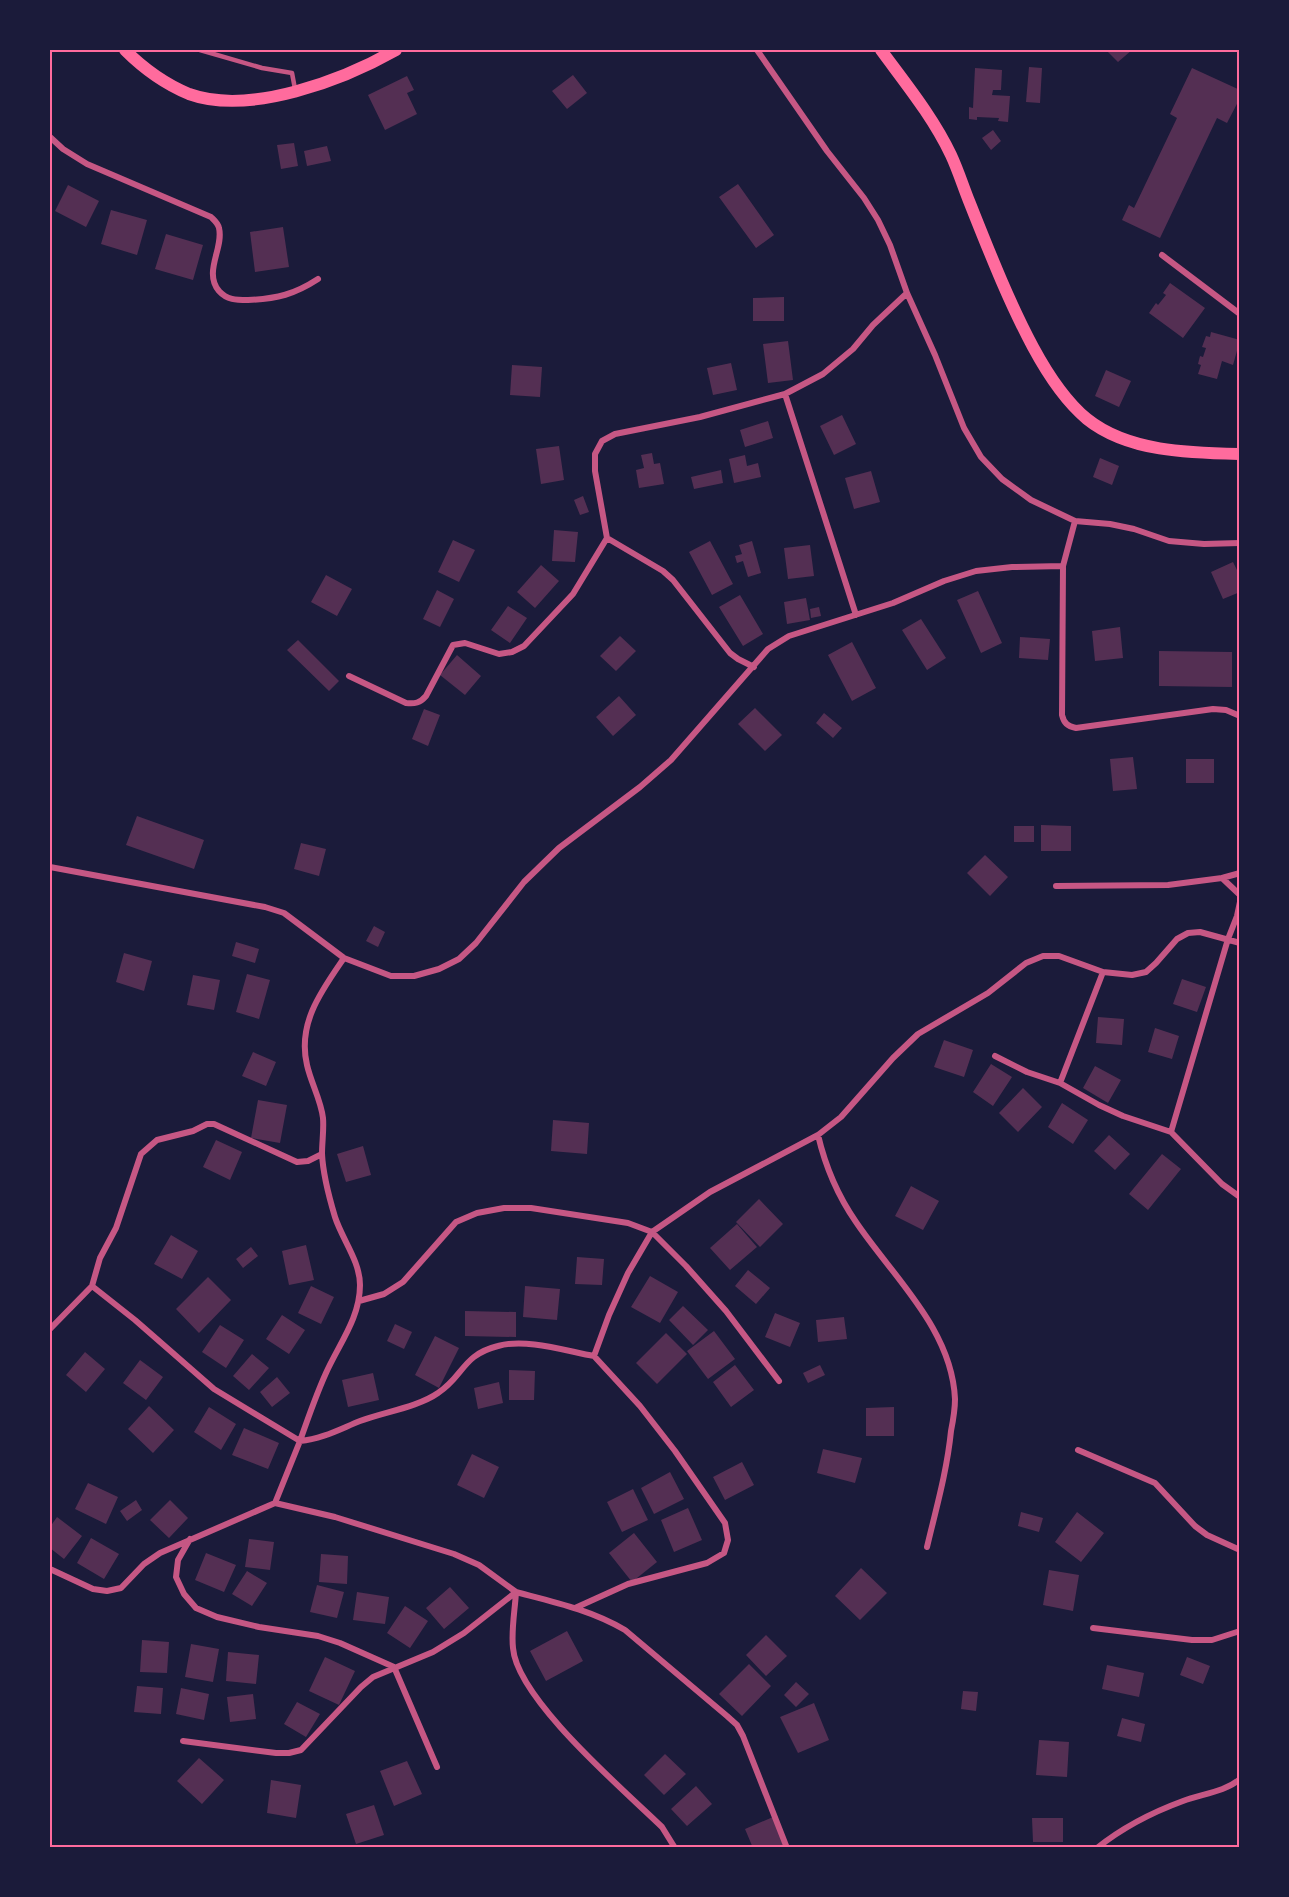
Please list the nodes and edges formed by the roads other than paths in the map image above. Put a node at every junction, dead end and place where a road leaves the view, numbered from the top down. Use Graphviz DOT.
graph roads {
  1 [pos="125,50"];
  2 [pos="200,50"];
  3 [pos="396,50"];
  4 [pos="757,50"];
  5 [pos="881,50"];
  6 [pos="379,53"];
  7 [pos="296,91"];
  8 [pos="50,137"];
  9 [pos="1162,255"];
  10 [pos="318,279"];
  11 [pos="908,293"];
  12 [pos="1239,314"];
  13 [pos="785,394"];
  14 [pos="1239,454"];
  15 [pos="1075,521"];
  16 [pos="607,538"];
  17 [pos="1239,543"];
  18 [pos="1063,566"];
  19 [pos="855,615"];
  20 [pos="754,667"];
  21 [pos="349,676"];
  22 [pos="1239,716"];
  23 [pos="50,867"];
  24 [pos="1239,873"];
  25 [pos="1222,878"];
  26 [pos="1056,886"];
  27 [pos="1239,895"];
  28 [pos="1239,902"];
  29 [pos="1228,939"];
  30 [pos="1239,943"];
  31 [pos="344,958"];
  32 [pos="1102,972"];
  33 [pos="994,1056"];
  34 [pos="1060,1083"];
  35 [pos="1171,1132"];
  36 [pos="818,1135"];
  37 [pos="322,1154"];
  38 [pos="1239,1197"];
  39 [pos="652,1232"];
  40 [pos="92,1286"];
  41 [pos="359,1301"];
  42 [pos="50,1329"];
  43 [pos="594,1356"];
  44 [pos="779,1381"];
  45 [pos="300,1441"];
  46 [pos="1078,1450"];
  47 [pos="276,1503"];
  48 [pos="190,1539"];
  49 [pos="927,1547"];
  50 [pos="1239,1550"];
  51 [pos="50,1569"];
  52 [pos="516,1592"];
  53 [pos="575,1608"];
  54 [pos="1093,1628"];
  55 [pos="1239,1631"];
  56 [pos="393,1667"];
  57 [pos="183,1741"];
  58 [pos="437,1767"];
  59 [pos="1239,1779"];
  60 [pos="675,1848"];
  61 [pos="787,1848"];
  62 [pos="1097,1848"];
  1 -- 7 [label="main road"];
  2 -- 7 [label="lane"];
  3 -- 6 [label="main road"];
  4 -- 11 [label="street"];
  5 -- 14 [label="main road"];
  6 -- 7 [label="main road"];
  8 -- 10 [label="street"];
  9 -- 12 [label="street"];
  11 -- 13 [label="street"];
  11 -- 15 [label="street"];
  13 -- 16 [label="street"];
  13 -- 19 [label="street"];
  15 -- 17 [label="street"];
  15 -- 18 [label="street"];
  16 -- 20 [label="street"];
  16 -- 21 [label="street"];
  18 -- 19 [label="street"];
  18 -- 22 [label="street"];
  19 -- 20 [label="street"];
  20 -- 31 [label="street"];
  23 -- 31 [label="street"];
  24 -- 25 [label="street"];
  25 -- 26 [label="street"];
  25 -- 27 [label="street"];
  28 -- 29 [label="street"];
  29 -- 30 [label="street"];
  29 -- 32 [label="street"];
  29 -- 35 [label="street"];
  31 -- 37 [label="street"];
  32 -- 34 [label="street"];
  32 -- 36 [label="street"];
  33 -- 34 [label="street"];
  34 -- 35 [label="street"];
  35 -- 38 [label="street"];
  36 -- 39 [label="street"];
  36 -- 49 [label="street"];
  37 -- 40 [label="street"];
  37 -- 41 [label="street"];
  39 -- 41 [label="street"];
  39 -- 43 [label="street"];
  39 -- 44 [label="street"];
  40 -- 42 [label="street"];
  40 -- 45 [label="street"];
  41 -- 45 [label="street"];
  43 -- 45 [label="street"];
  43 -- 53 [label="street"];
  45 -- 47 [label="street"];
  46 -- 50 [label="street"];
  47 -- 48 [label="street"];
  47 -- 52 [label="street"];
  48 -- 51 [label="street"];
  48 -- 56 [label="street"];
  52 -- 53 [label="street"];
  52 -- 56 [label="street"];
  52 -- 60 [label="street"];
  53 -- 61 [label="street"];
  54 -- 55 [label="street"];
  56 -- 57 [label="street"];
  56 -- 58 [label="street"];
  59 -- 62 [label="street"];
}
